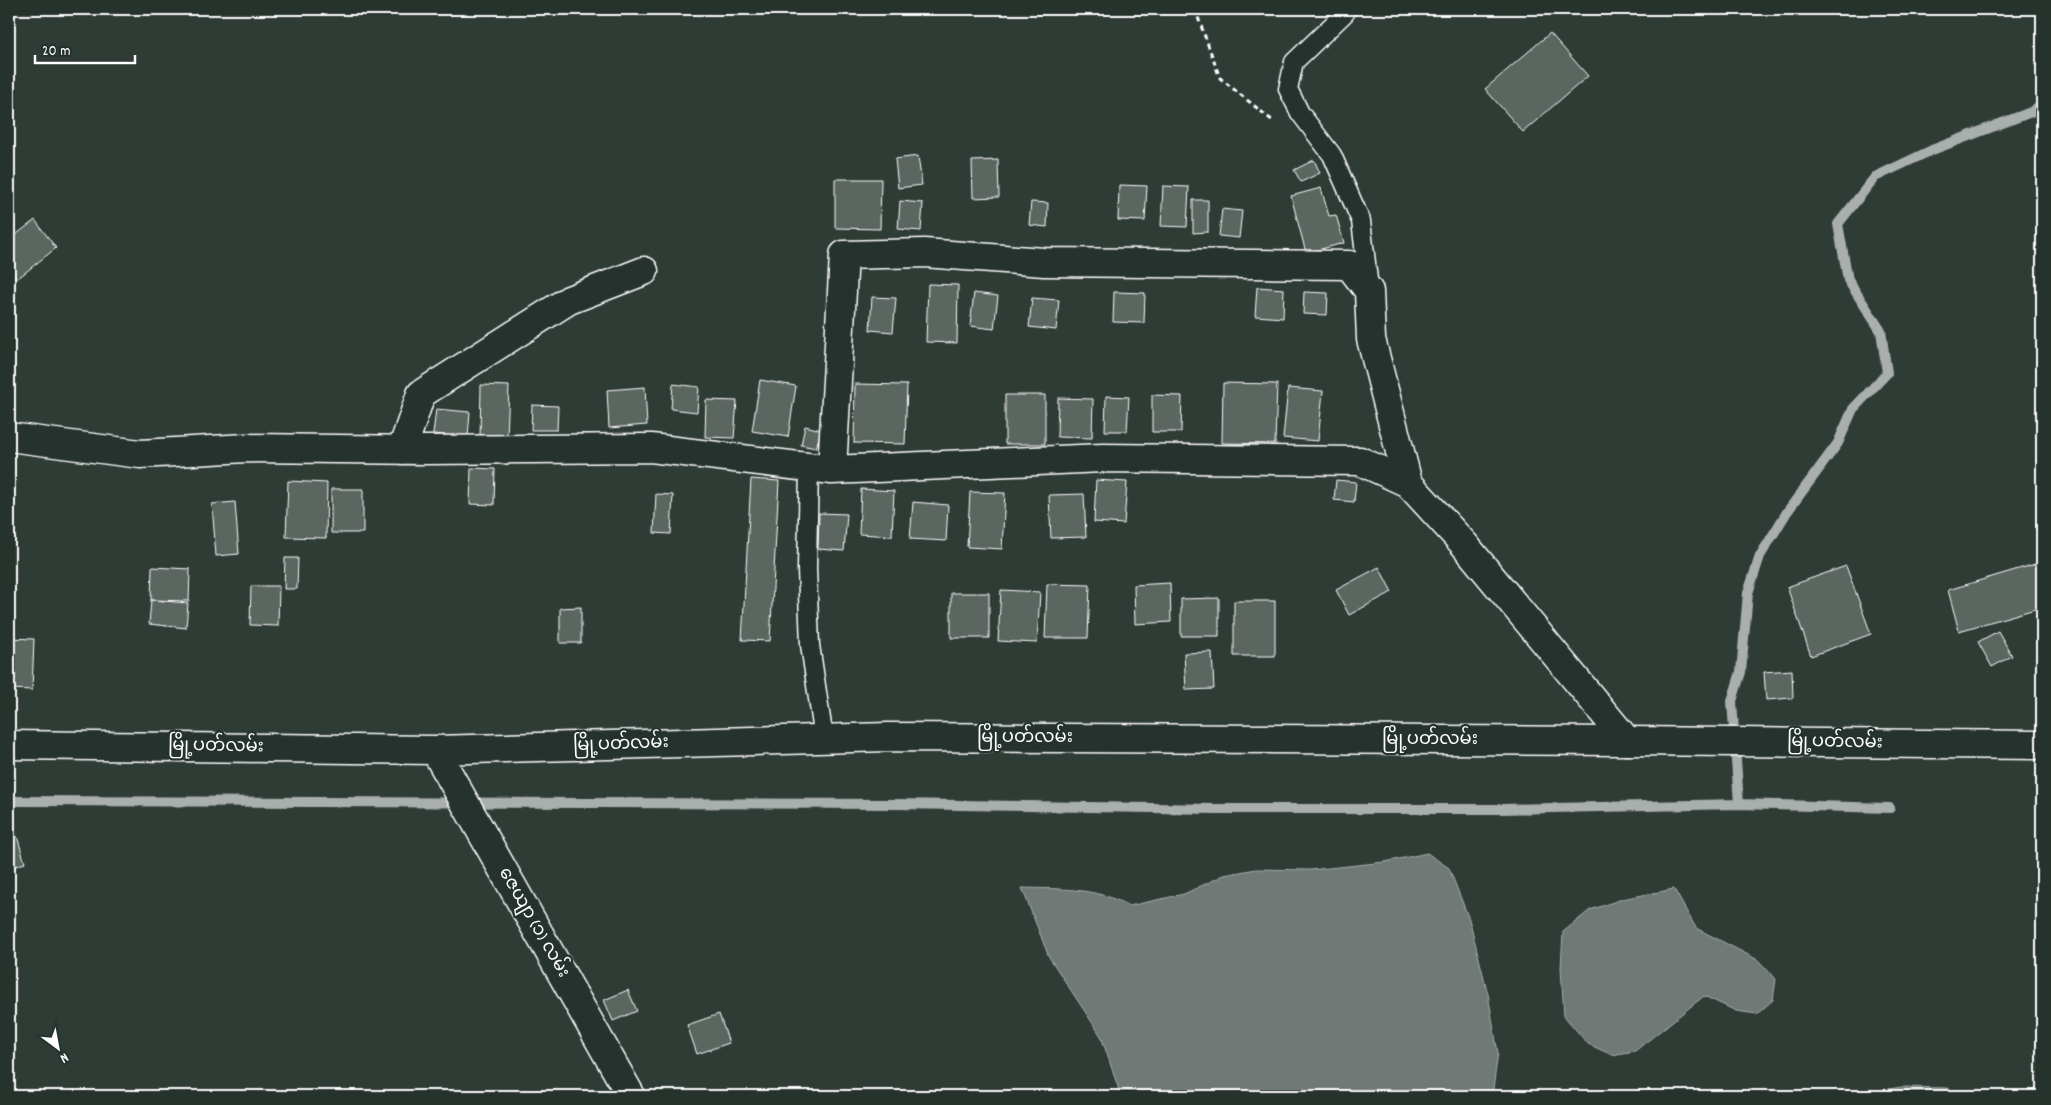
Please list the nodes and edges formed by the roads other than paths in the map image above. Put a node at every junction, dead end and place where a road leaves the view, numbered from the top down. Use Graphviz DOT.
graph roads {
  1 [pos="1345,13"];
  2 [pos="644,271"];
  3 [pos="1369,291"];
  4 [pos="9,437"];
  5 [pos="402,450"];
  6 [pos="820,468"];
  7 [pos="1408,483"];
  8 [pos="824,739"];
  9 [pos="1627,740"];
  10 [pos="9,745"];
  11 [pos="2042,745"];
  12 [pos="435,750"];
  13 [pos="631,1096"];
  1 -- 3 [label="lane"];
  2 -- 5 [label="street"];
  3 -- 6 [label="street"];
  3 -- 7 [label="street"];
  4 -- 5 [label="street"];
  5 -- 6 [label="street"];
  6 -- 7 [label="street"];
  6 -- 8 [label="lane"];
  7 -- 9 [label="street"];
  8 -- 9 [label="street, မြို့ပတ်လမ်း"];
  8 -- 12 [label="street, မြို့ပတ်လမ်း"];
  9 -- 11 [label="street, မြို့ပတ်လမ်း"];
  10 -- 12 [label="street, မြို့ပတ်လမ်း"];
  12 -- 13 [label="street, ဇေယျာ (၁) လမ်း"];
}
